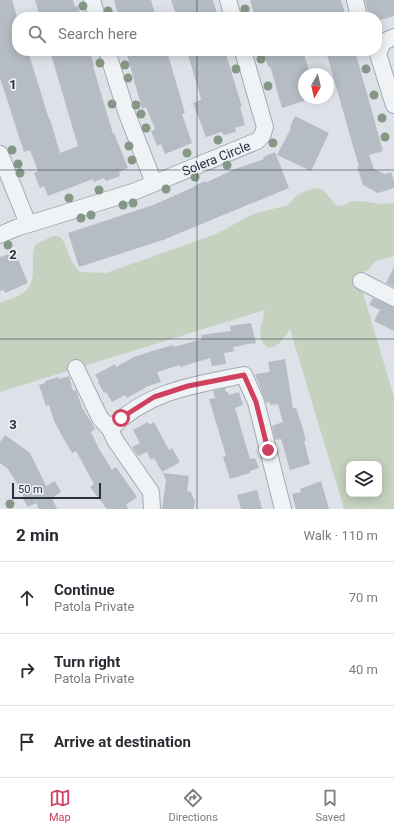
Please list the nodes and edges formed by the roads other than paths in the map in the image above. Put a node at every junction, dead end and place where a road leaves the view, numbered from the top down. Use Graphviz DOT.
graph roads {
  1 [pos="92,0"];
  2 [pos="228,0"];
  3 [pos="354,0"];
  4 [pos="96,12"];
  5 [pos="232,12"];
  6 [pos="358,12"];
  7 [pos="109,56"];
  8 [pos="244,56"];
  9 [pos="379,56"];
  10 [pos="394,104"];
  11 [pos="0,154"];
  12 [pos="154,183"];
  13 [pos="28,224"];
  14 [pos="0,235"];
  15 [pos="361,281"];
  16 [pos="394,298"];
  17 [pos="76,368"];
  18 [pos="110,429"];
  19 [pos="152,509"];
  20 [pos="283,509"];
  1 -- 4 [label="street"];
  2 -- 5 [label="street"];
  3 -- 6 [label="street"];
  7 -- 12 [label="street"];
  8 -- 12 [label="street, Solera Circle"];
  9 -- 10 [label="street"];
  11 -- 13 [label="street"];
  12 -- 13 [label="street, Solera Circle"];
  13 -- 14 [label="street, Solera Circle"];
  15 -- 16 [label="street"];
  17 -- 18 [label="street"];
  18 -- 19 [label="street"];
  18 -- 20 [label="street"];
}
